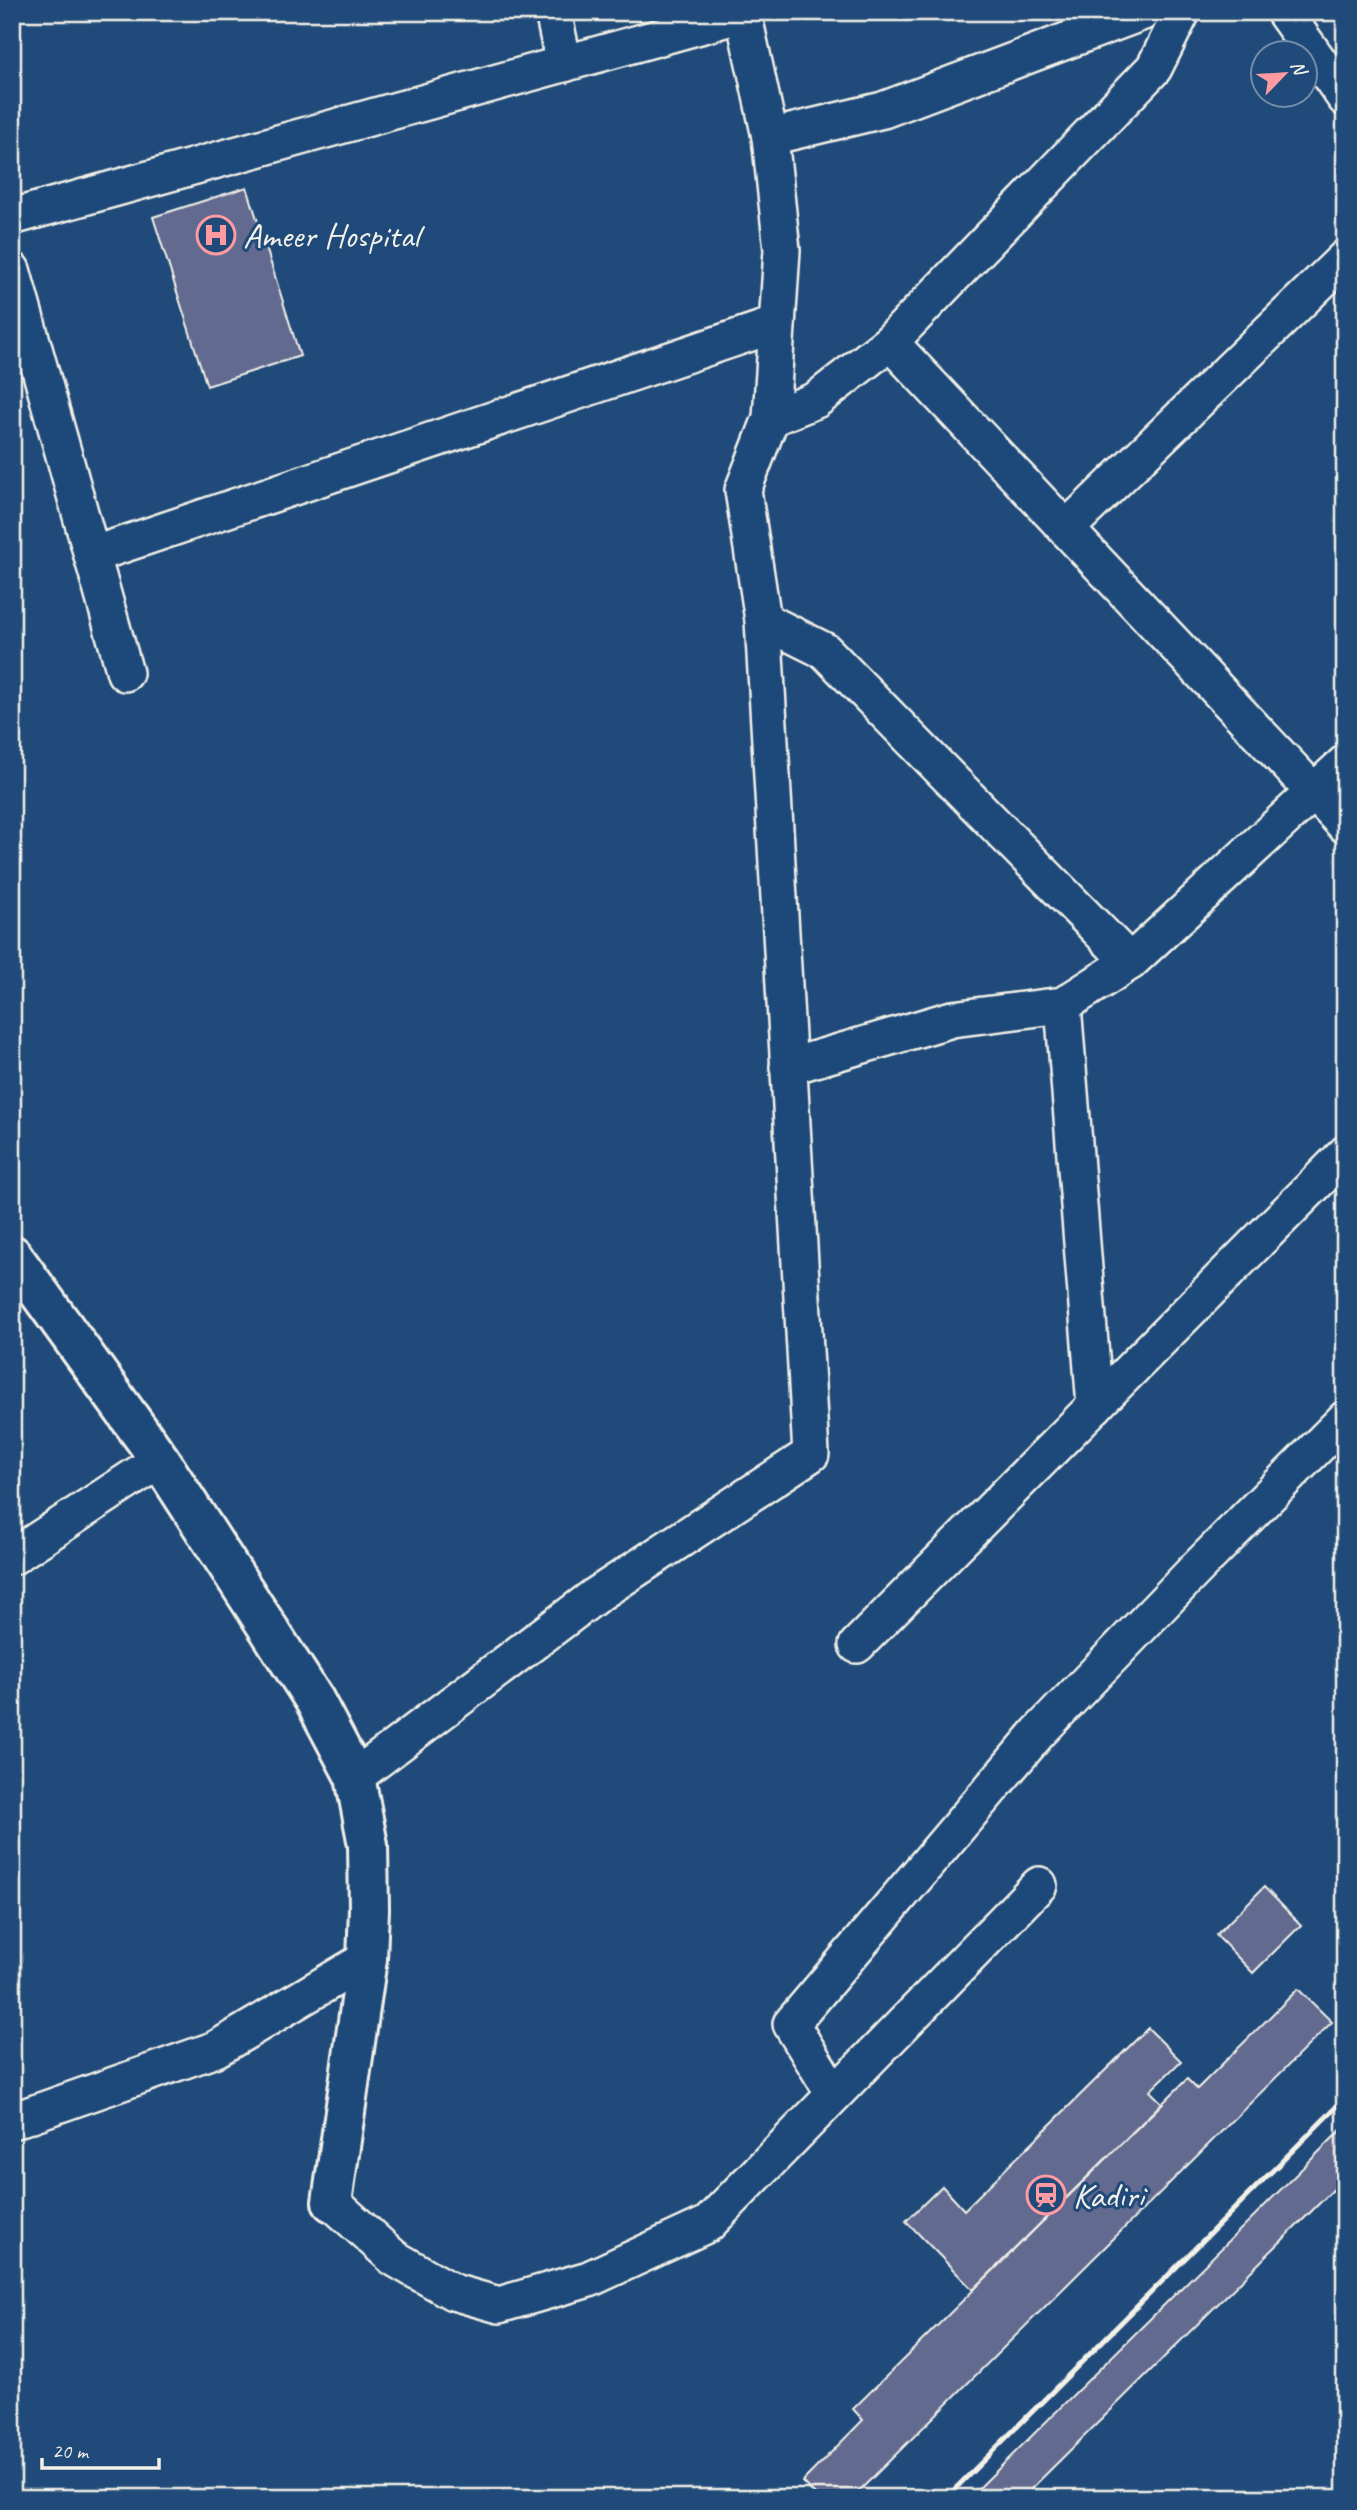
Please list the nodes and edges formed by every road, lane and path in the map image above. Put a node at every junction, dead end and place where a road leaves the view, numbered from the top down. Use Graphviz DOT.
graph roads {
  1 [pos="553,12"];
  2 [pos="1143,12"];
  3 [pos="1182,12"];
  4 [pos="1284,12"];
  5 [pos="743,13"];
  6 [pos="564,64"];
  7 [pos="1345,98"];
  8 [pos="770,137"];
  9 [pos="12,218"];
  10 [pos="1345,258"];
  11 [pos="13,274"];
  12 [pos="777,324"];
  13 [pos="890,342"];
  14 [pos="771,418"];
  15 [pos="1066,530"];
  16 [pos="92,555"];
  17 [pos="763,620"];
  18 [pos="125,673"];
  19 [pos="1345,763"];
  20 [pos="1313,792"];
  21 [pos="1345,825"];
  22 [pos="1130,962"];
  23 [pos="1063,1005"];
  24 [pos="788,1067"];
  25 [pos="1345,1154"];
  26 [pos="12,1255"];
  27 [pos="1095,1406"];
  28 [pos="1345,1419"];
  29 [pos="160,1460"];
  30 [pos="12,1557"];
  31 [pos="857,1645"];
  32 [pos="355,1777"];
  33 [pos="1039,1885"];
  34 [pos="367,1959"];
  35 [pos="834,2094"];
  36 [pos="12,2122"];
  37 [pos="332,2202"];
  1 -- 6 [label="street"];
  2 -- 8 [label="street"];
  3 -- 13 [label="street"];
  4 -- 7 [label="street"];
  5 -- 6 [label="street"];
  5 -- 8 [label="street"];
  6 -- 9 [label="street"];
  8 -- 12 [label="street"];
  10 -- 15 [label="street"];
  11 -- 16 [label="street"];
  12 -- 14 [label="street"];
  12 -- 16 [label="street"];
  13 -- 14 [label="street"];
  13 -- 15 [label="street"];
  14 -- 17 [label="street"];
  15 -- 20 [label="street"];
  16 -- 18 [label="street"];
  17 -- 22 [label="street"];
  17 -- 24 [label="street"];
  19 -- 20 [label="street"];
  20 -- 21 [label="street"];
  20 -- 22 [label="street"];
  22 -- 23 [label="street"];
  23 -- 24 [label="street"];
  23 -- 27 [label="street"];
  24 -- 32 [label="street"];
  25 -- 27 [label="street"];
  26 -- 29 [label="street"];
  27 -- 31 [label="street"];
  28 -- 35 [label="street"];
  29 -- 30 [label="street"];
  29 -- 32 [label="street"];
  32 -- 34 [label="street"];
  33 -- 35 [label="street"];
  34 -- 36 [label="street"];
  34 -- 37 [label="street"];
  35 -- 37 [label="street"];
}
